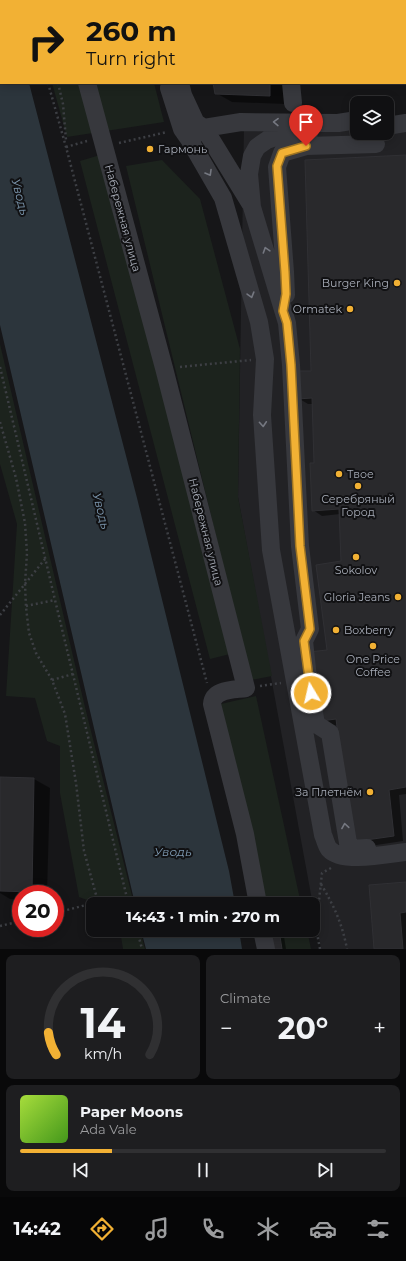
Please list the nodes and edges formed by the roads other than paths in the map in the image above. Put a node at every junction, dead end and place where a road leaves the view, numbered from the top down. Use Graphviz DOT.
graph roads {
  1 [pos="87,84"];
  2 [pos="98,84"];
  3 [pos="168,84"];
  4 [pos="180,84"];
  5 [pos="291,84"];
  6 [pos="293,103"];
  7 [pos="406,114"];
  8 [pos="394,115"];
  9 [pos="350,121"];
  10 [pos="406,123"];
  11 [pos="394,125"];
  12 [pos="204,128"];
  13 [pos="350,130"];
  14 [pos="186,134"];
  15 [pos="306,134"];
  16 [pos="103,142"];
  17 [pos="376,144"];
  18 [pos="252,207"];
  19 [pos="283,311"];
  20 [pos="300,546"];
  21 [pos="270,550"];
  22 [pos="406,843"];
  23 [pos="406,852"];
  24 [pos="349,853"];
  25 [pos="257,897"];
  26 [pos="263,937"];
  27 [pos="266,949"];
  1 -- 16 [label="street, Набережная улица"];
  2 -- 16 [label="street"];
  3 -- 14 [label="street"];
  4 -- 12 [label="street"];
  5 -- 6 [label="street"];
  7 -- 8 [label="street"];
  9 -- 15 [label="street"];
  10 -- 11 [label="street"];
  12 -- 14 [label="street"];
  15 -- 12 [label="street, one-way"];
  12 -- 18 [label="street"];
  13 -- 15 [label="street"];
  14 -- 21 [label="street, one-way"];
  15 -- 17 [label="street"];
  15 -- 18 [label="street"];
  15 -- 19 [label="street"];
  16 -- 25 [label="street, Набережная улица"];
  19 -- 18 [label="street, one-way"];
  19 -- 20 [label="street"];
  20 -- 21 [label="street"];
  24 -- 20 [label="street, one-way"];
  21 -- 24 [label="street"];
  22 -- 24 [label="street"];
  23 -- 24 [label="street"];
  26 -- 27 [label="street"];
}
